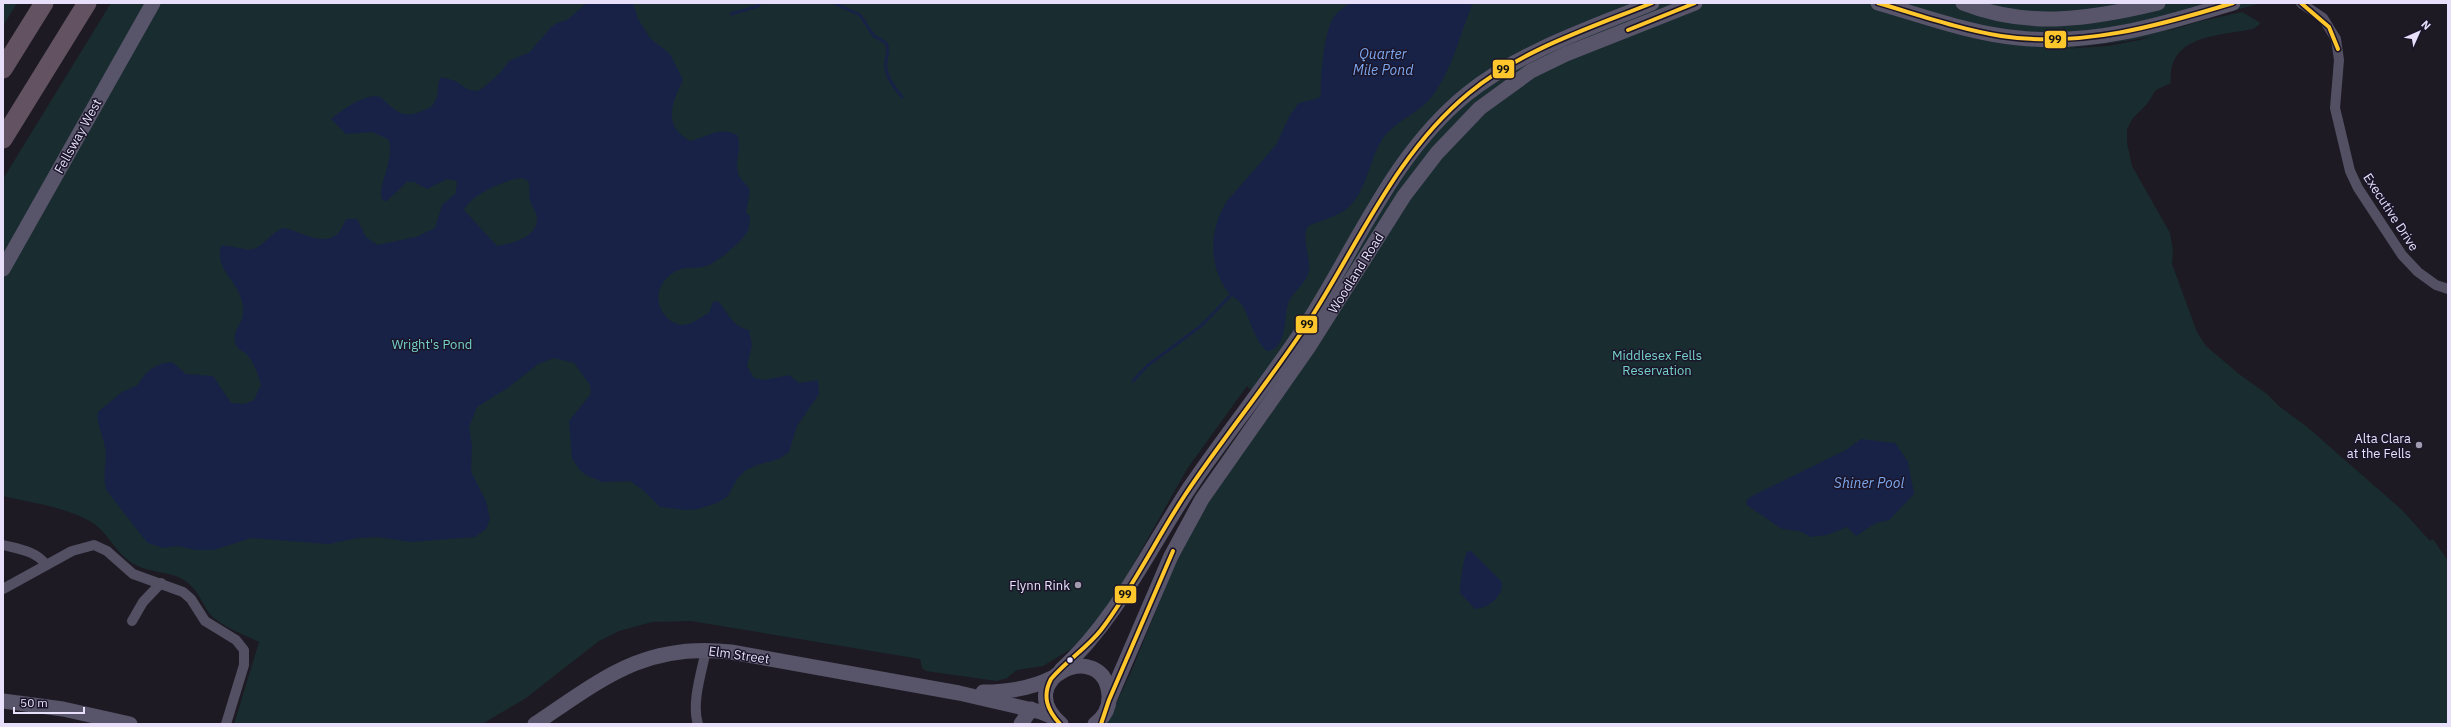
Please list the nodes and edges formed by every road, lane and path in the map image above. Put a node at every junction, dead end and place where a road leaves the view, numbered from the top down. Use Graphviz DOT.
graph roads {
  1 [pos="44,3"];
  2 [pos="87,3"];
  3 [pos="154,3"];
  4 [pos="1652,3"];
  5 [pos="1695,3"];
  6 [pos="1878,3"];
  7 [pos="1963,3"];
  8 [pos="2158,3"];
  9 [pos="2233,3"];
  10 [pos="2301,3"];
  11 [pos="1917,8"];
  12 [pos="3,69"];
  13 [pos="3,139"];
  14 [pos="3,269"];
  15 [pos="2448,289"];
  16 [pos="1274,371"];
  17 [pos="1286,379"];
  18 [pos="3,545"];
  19 [pos="46,565"];
  20 [pos="161,583"];
  21 [pos="3,589"];
  22 [pos="132,621"];
  23 [pos="706,650"];
  24 [pos="1057,674"];
  25 [pos="958,693"];
  26 [pos="3,702"];
  27 [pos="1031,709"];
  28 [pos="1103,715"];
  29 [pos="1058,722"];
  30 [pos="130,724"];
  31 [pos="226,724"];
  32 [pos="535,724"];
  33 [pos="698,724"];
  34 [pos="1021,724"];
  1 -- 12 [label="highway"];
  2 -- 13 [label="highway"];
  3 -- 14 [label="main road, Fellsway West"];
  4 -- 16 [label="main road, Woodland Road"];
  5 -- 17 [label="main road, Woodland Road"];
  6 -- 11 [label="main road"];
  7 -- 8 [label="main road"];
  9 -- 11 [label="main road"];
  10 -- 15 [label="street, Executive Drive"];
  16 -- 17 [label="main road"];
  16 -- 24 [label="main road, Woodland Road"];
  17 -- 28 [label="main road, Woodland Road"];
  18 -- 19 [label="street"];
  19 -- 20 [label="street"];
  19 -- 21 [label="street"];
  20 -- 22 [label="street"];
  20 -- 31 [label="street"];
  23 -- 25 [label="main road, Elm Street"];
  23 -- 32 [label="main road, Elm Street"];
  23 -- 33 [label="street"];
  24 -- 25 [label="main road, Elm Street"];
  24 -- 28 [label="main road"];
  24 -- 29 [label="main road"];
  25 -- 27 [label="main road, Elm Street"];
  26 -- 30 [label="main road"];
  27 -- 29 [label="main road, Elm Street"];
  27 -- 34 [label="main road"];
}
